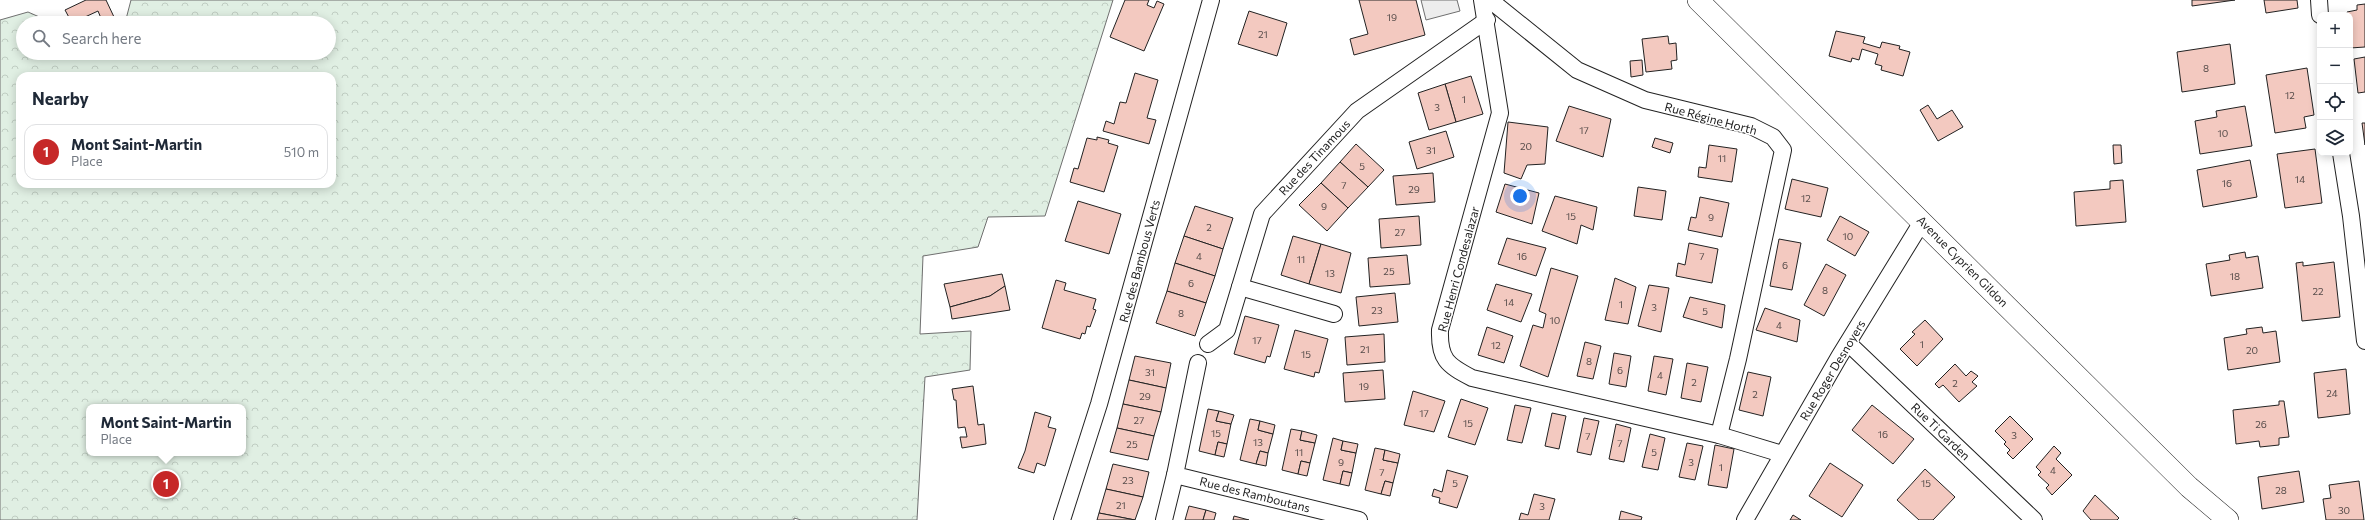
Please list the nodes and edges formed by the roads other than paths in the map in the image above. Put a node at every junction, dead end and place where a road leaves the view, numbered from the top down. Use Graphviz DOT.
graph roads {
  1 [pos="1211,0"];
  2 [pos="1482,0"];
  3 [pos="1490,0"];
  4 [pos="1698,0"];
  5 [pos="2319,0"];
  6 [pos="2320,12"];
  7 [pos="1487,20"];
  8 [pos="2341,156"];
  9 [pos="1924,223"];
  10 [pos="1240,287"];
  11 [pos="1334,314"];
  12 [pos="2365,341"];
  13 [pos="1848,343"];
  14 [pos="1208,344"];
  15 [pos="1198,363"];
  16 [pos="1719,435"];
  17 [pos="1782,454"];
  18 [pos="1175,475"];
  19 [pos="1062,520"];
  20 [pos="1164,520"];
  21 [pos="1359,520"];
  22 [pos="1745,520"];
  23 [pos="2034,520"];
  24 [pos="2228,520"];
  1 -- 19 [label="street, Rue des Bambous Verts"];
  2 -- 7 [label="street, Rue Henri Condesalazar"];
  3 -- 16 [label="street, Rue Régine Horth"];
  4 -- 9 [label="street, Avenue Cyprien Gildon"];
  5 -- 6 [label="street"];
  7 -- 10 [label="street, Rue des Tinamous"];
  7 -- 16 [label="street, Rue Henri Condesalazar"];
  8 -- 12 [label="street"];
  9 -- 13 [label="street, Rue Roger Desnoyers"];
  9 -- 24 [label="street, Avenue Cyprien Gildon"];
  10 -- 11 [label="street"];
  10 -- 14 [label="street, Rue des Tinamous"];
  13 -- 17 [label="street, Rue Roger Desnoyers"];
  13 -- 23 [label="street, Rue Ti Garden"];
  15 -- 18 [label="street"];
  16 -- 17 [label="street, Rue Henri Condesalazar"];
  17 -- 22 [label="street, Rue Roger Desnoyers"];
  18 -- 20 [label="street"];
  18 -- 21 [label="street, Rue des Ramboutans"];
}
